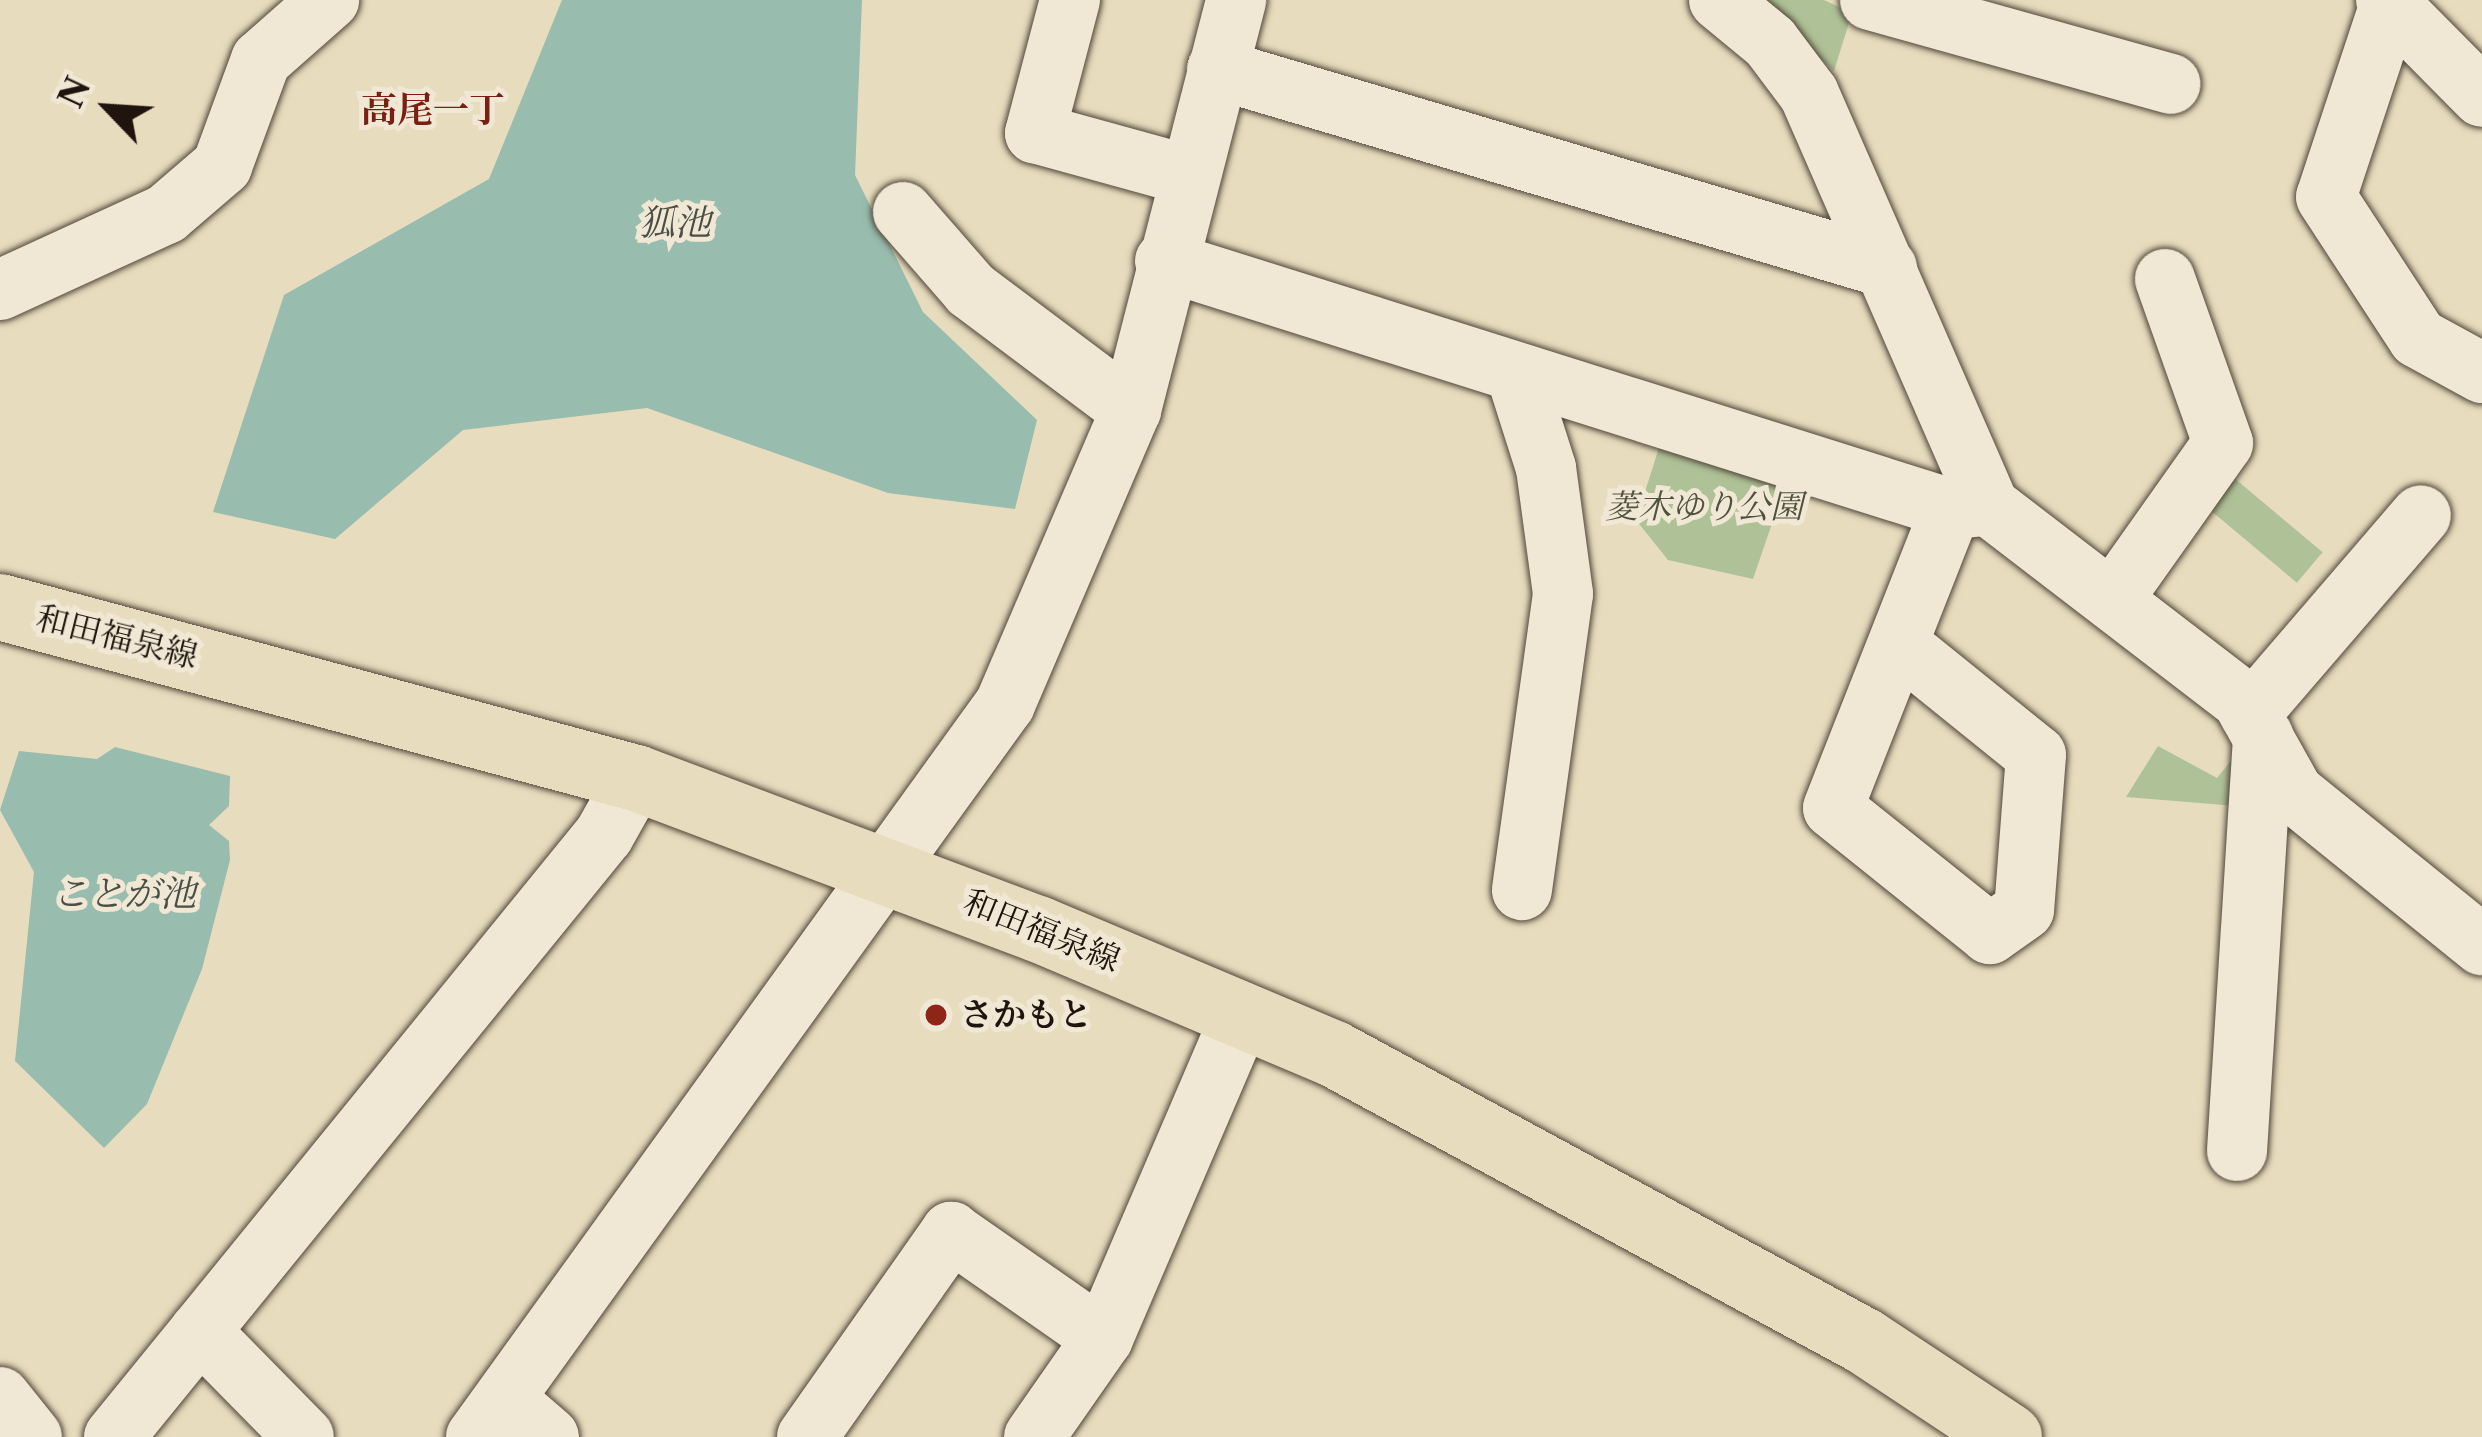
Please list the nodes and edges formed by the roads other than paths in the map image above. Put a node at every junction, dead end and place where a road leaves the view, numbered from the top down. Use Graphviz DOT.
graph roads {
  1 [pos="328,0"];
  2 [pos="1070,0"];
  3 [pos="1236,0"];
  4 [pos="1719,0"];
  5 [pos="1870,0"];
  6 [pos="2388,2"];
  7 [pos="2042,23"];
  8 [pos="1216,69"];
  9 [pos="2170,84"];
  10 [pos="2482,97"];
  11 [pos="1188,175"];
  12 [pos="902,212"];
  13 [pos="1165,261"];
  14 [pos="1887,268"];
  15 [pos="2165,279"];
  16 [pos="0,290"];
  17 [pos="2482,373"];
  18 [pos="1516,374"];
  19 [pos="1131,410"];
  20 [pos="1970,508"];
  21 [pos="2421,515"];
  22 [pos="2112,600"];
  23 [pos="0,607"];
  24 [pos="1902,647"];
  25 [pos="2256,725"];
  26 [pos="636,778"];
  27 [pos="891,869"];
  28 [pos="1522,890"];
  29 [pos="2482,945"];
  30 [pos="1242,1014"];
  31 [pos="2236,1151"];
  32 [pos="200,1331"];
  33 [pos="1103,1338"];
  34 [pos="0,1397"];
  35 [pos="510,1424"];
  36 [pos="32,1437"];
  37 [pos="114,1437"];
  38 [pos="304,1437"];
  39 [pos="807,1437"];
  40 [pos="1034,1437"];
  41 [pos="2009,1437"];
  1 -- 16 [label="street"];
  2 -- 11 [label="street"];
  3 -- 8 [label="street"];
  4 -- 14 [label="street"];
  5 -- 7 [label="street"];
  6 -- 10 [label="street"];
  6 -- 17 [label="street"];
  7 -- 9 [label="street"];
  8 -- 11 [label="street"];
  8 -- 14 [label="street"];
  11 -- 13 [label="street"];
  12 -- 19 [label="street"];
  13 -- 18 [label="street"];
  13 -- 19 [label="street"];
  14 -- 20 [label="street"];
  15 -- 22 [label="street"];
  18 -- 20 [label="street"];
  18 -- 28 [label="street"];
  19 -- 27 [label="street"];
  20 -- 22 [label="street"];
  20 -- 24 [label="street"];
  21 -- 25 [label="street"];
  22 -- 25 [label="street"];
  23 -- 26 [label="main road, 和田福泉線"];
  25 -- 29 [label="street"];
  25 -- 31 [label="street"];
  26 -- 27 [label="main road, 和田福泉線"];
  26 -- 32 [label="street"];
  27 -- 30 [label="main road, 和田福泉線"];
  27 -- 35 [label="street"];
  30 -- 33 [label="street"];
  30 -- 41 [label="main road, 和田福泉線"];
  32 -- 37 [label="street"];
  32 -- 38 [label="street"];
  33 -- 39 [label="street"];
  33 -- 40 [label="street"];
  34 -- 36 [label="street"];
}
